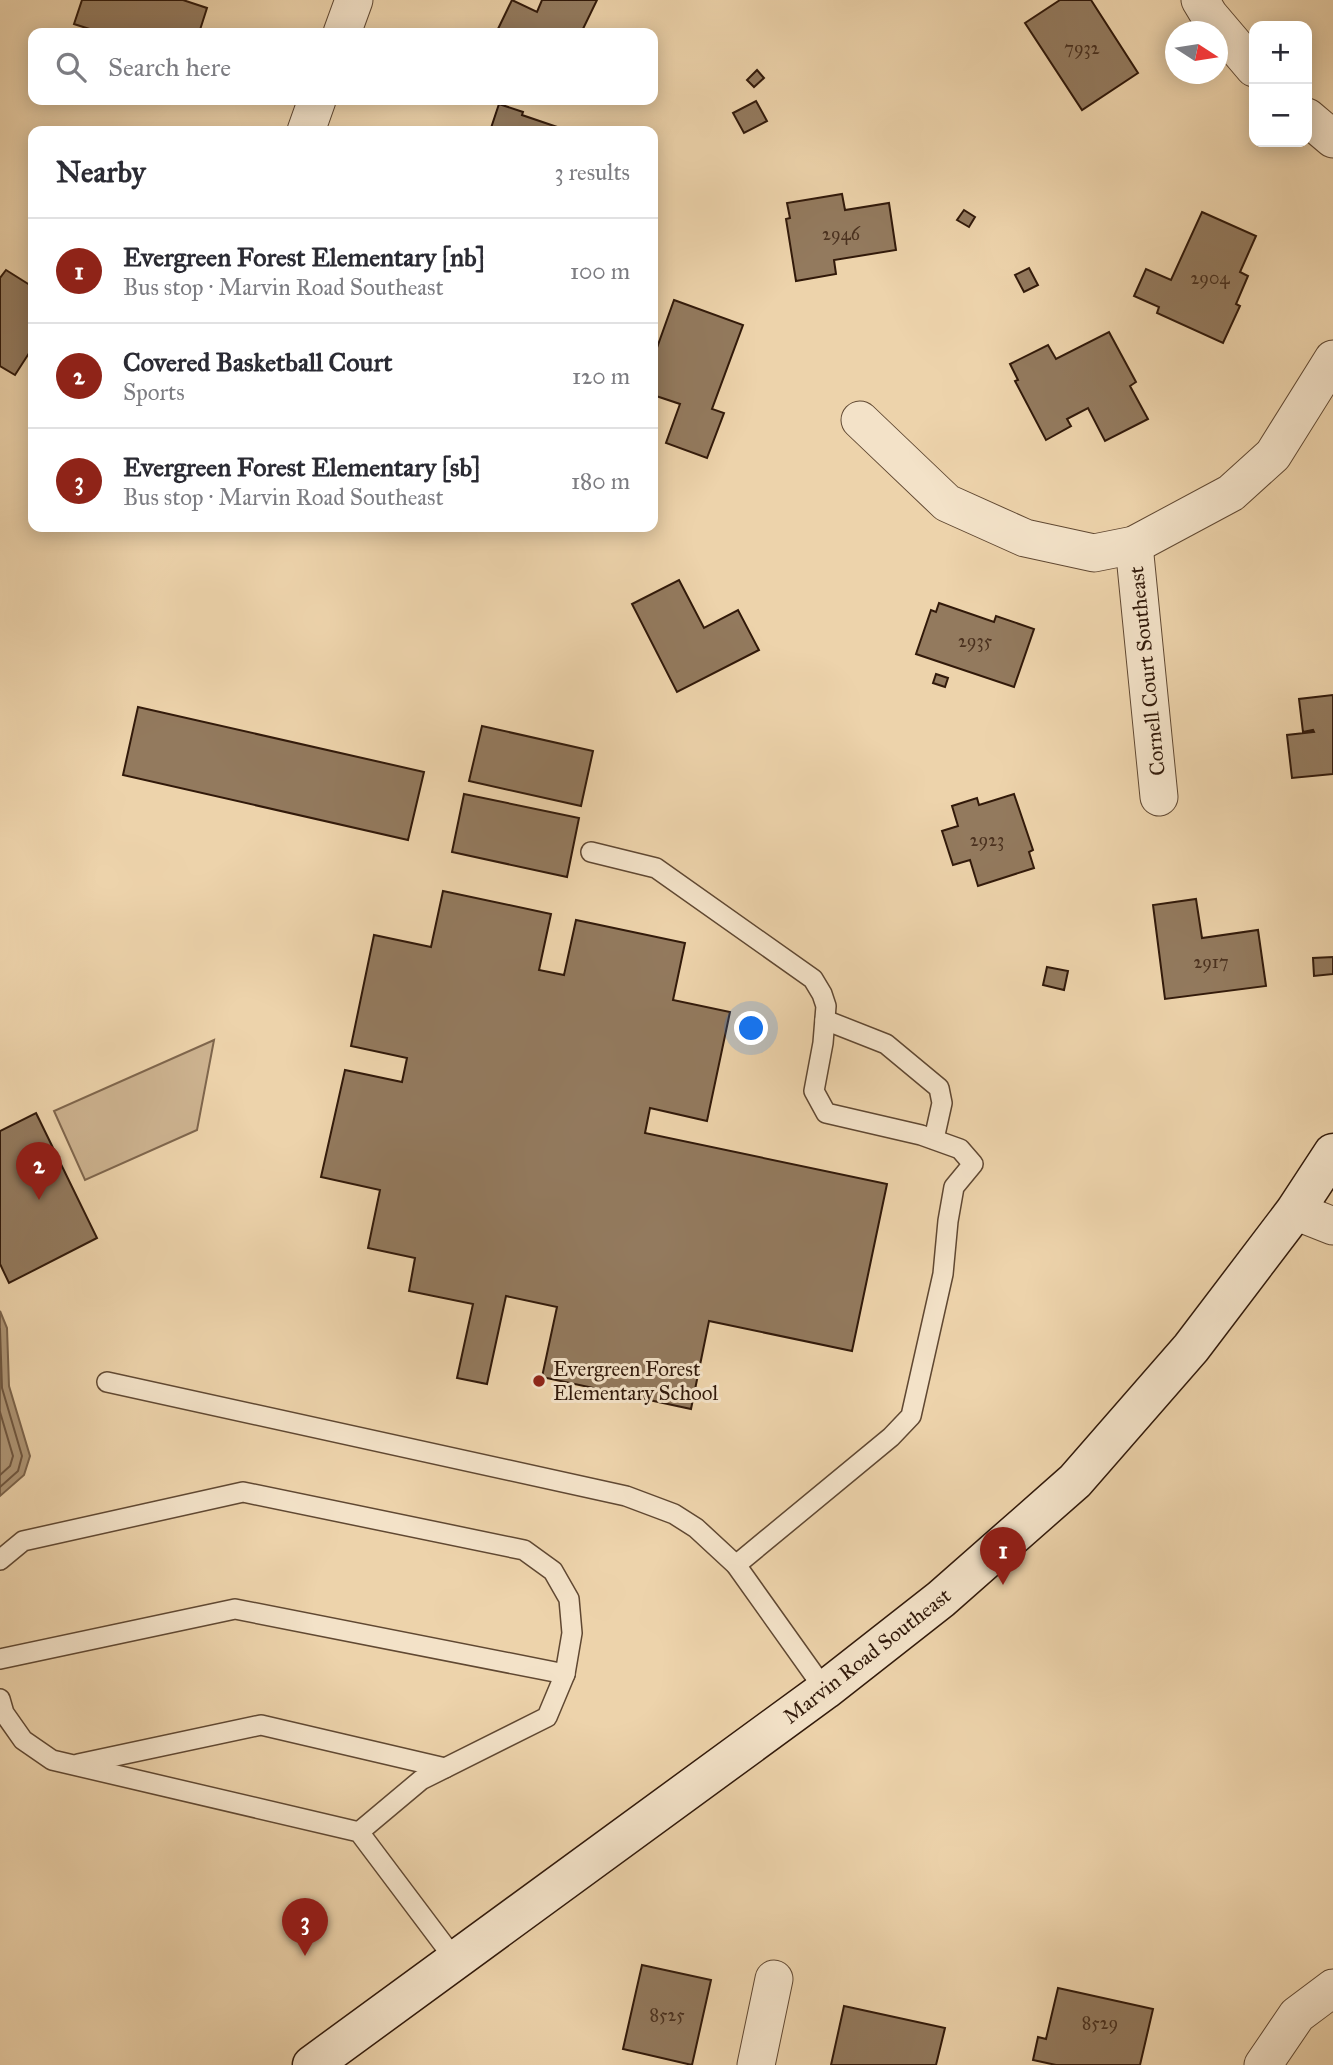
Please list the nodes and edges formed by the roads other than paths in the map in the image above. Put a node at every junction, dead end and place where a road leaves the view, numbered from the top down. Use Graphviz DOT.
graph roads {
  1 [pos="354,0"];
  2 [pos="1200,0"];
  3 [pos="344,28"];
  4 [pos="1249,62"];
  5 [pos="315,105"];
  6 [pos="1312,121"];
  7 [pos="308,126"];
  8 [pos="1333,139"];
  9 [pos="1333,359"];
  10 [pos="860,420"];
  11 [pos="1134,545"];
  12 [pos="1159,797"];
  13 [pos="591,852"];
  14 [pos="825,1020"];
  15 [pos="934,1139"];
  16 [pos="1333,1153"];
  17 [pos="1295,1211"];
  18 [pos="1333,1226"];
  19 [pos="107,1382"];
  20 [pos="0,1560"];
  21 [pos="736,1565"];
  22 [pos="0,1659"];
  23 [pos="565,1674"];
  24 [pos="825,1690"];
  25 [pos="0,1699"];
  26 [pos="74,1765"];
  27 [pos="444,1768"];
  28 [pos="359,1832"];
  29 [pos="456,1961"];
  30 [pos="774,1979"];
  31 [pos="1333,1988"];
  32 [pos="312,2065"];
  33 [pos="756,2065"];
  34 [pos="1263,2065"];
  1 -- 3 [label="street"];
  2 -- 4 [label="street"];
  5 -- 7 [label="street"];
  6 -- 8 [label="street"];
  9 -- 11 [label="street"];
  10 -- 11 [label="street"];
  11 -- 12 [label="street, Cornell Court Southeast"];
  13 -- 14 [label="lane"];
  14 -- 15 [label="lane"];
  14 -- 15 [label="lane"];
  15 -- 21 [label="lane"];
  16 -- 17 [label="street, Marvin Road Southeast"];
  17 -- 18 [label="street"];
  17 -- 24 [label="street, Marvin Road Southeast"];
  19 -- 21 [label="lane"];
  20 -- 23 [label="lane"];
  21 -- 24 [label="lane"];
  22 -- 23 [label="lane"];
  23 -- 27 [label="lane"];
  24 -- 29 [label="street, Marvin Road Southeast"];
  25 -- 26 [label="lane"];
  26 -- 27 [label="lane"];
  26 -- 28 [label="lane"];
  27 -- 28 [label="lane"];
  28 -- 29 [label="lane"];
  29 -- 32 [label="street, Marvin Road Southeast"];
  30 -- 33 [label="street"];
  31 -- 34 [label="street"];
}
